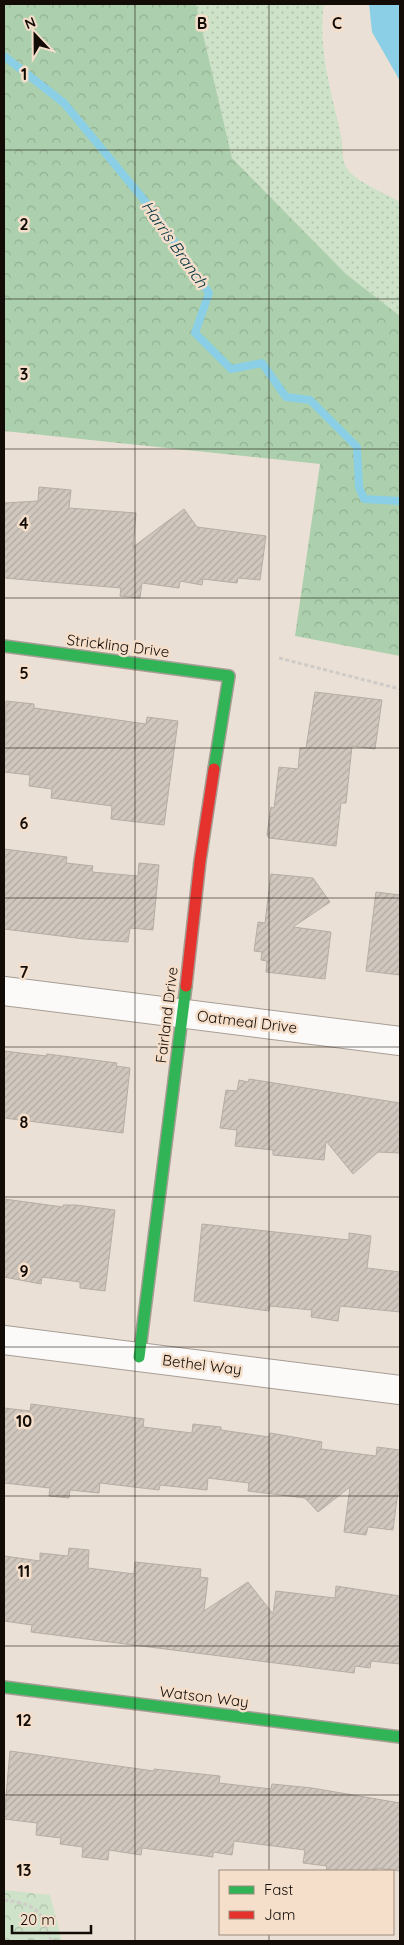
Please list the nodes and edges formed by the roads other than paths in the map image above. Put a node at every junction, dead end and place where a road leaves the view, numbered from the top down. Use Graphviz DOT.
graph roads {
  1 [pos="4,646"];
  2 [pos="229,676"];
  3 [pos="4,990"];
  4 [pos="183,1014"];
  5 [pos="400,1041"];
  6 [pos="4,1340"];
  7 [pos="139,1357"];
  8 [pos="400,1390"];
  9 [pos="4,1686"];
  10 [pos="400,1737"];
  1 -- 2 [label="street, Strickling Drive"];
  2 -- 4 [label="street, Fairland Drive"];
  3 -- 4 [label="street, Oatmeal Drive"];
  4 -- 5 [label="street, Oatmeal Drive"];
  4 -- 7 [label="street, Fairland Drive"];
  6 -- 7 [label="street, Bethel Way"];
  7 -- 8 [label="street, Bethel Way"];
  9 -- 10 [label="street, Watson Way"];
}
